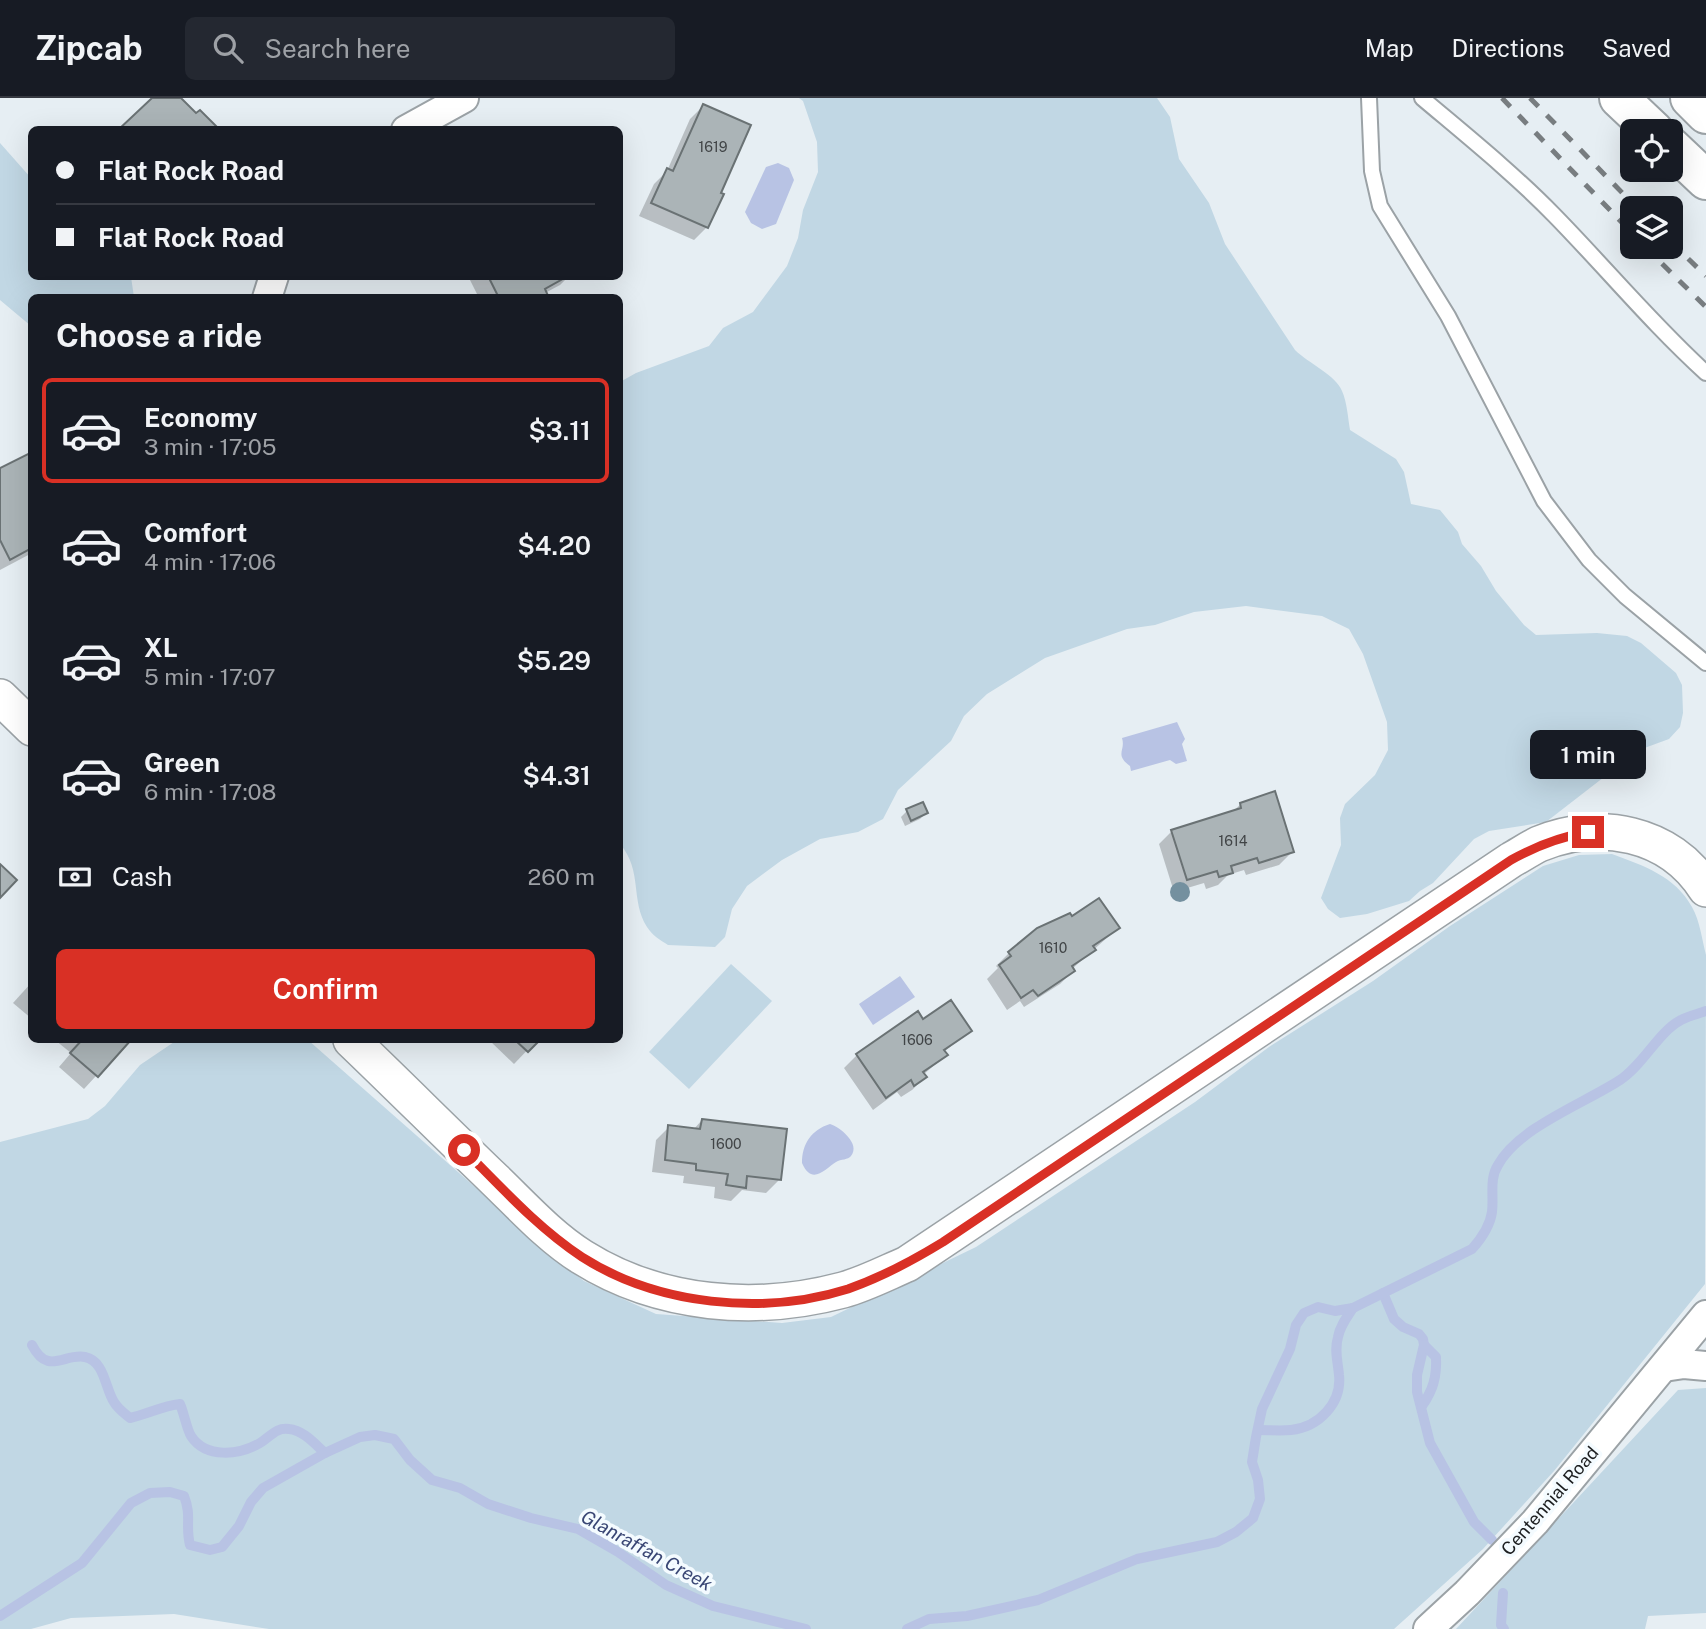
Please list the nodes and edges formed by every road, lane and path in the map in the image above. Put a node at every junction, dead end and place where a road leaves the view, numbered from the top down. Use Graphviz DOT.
graph roads {
  1 [pos="464,98"];
  2 [pos="1369,98"];
  3 [pos="1422,98"];
  4 [pos="1619,98"];
  5 [pos="1690,98"];
  6 [pos="1706,114"];
  7 [pos="1641,119"];
  8 [pos="413,126"];
  9 [pos="1683,158"];
  10 [pos="1706,180"];
  11 [pos="1706,373"];
  12 [pos="1706,663"];
  13 [pos="0,697"];
  14 [pos="28,724"];
  15 [pos="1706,889"];
  16 [pos="354,1043"];
  17 [pos="1706,1315"];
  18 [pos="1706,1366"];
  19 [pos="1664,1367"];
  20 [pos="1428,1629"];
  1 -- 8 [label="street"];
  2 -- 12 [label="lane"];
  3 -- 11 [label="lane"];
  4 -- 7 [label="highway"];
  5 -- 6 [label="highway"];
  9 -- 10 [label="highway"];
  13 -- 14 [label="street"];
  15 -- 16 [label="street"];
  17 -- 19 [label="street, Centennial Road"];
  18 -- 19 [label="street"];
  19 -- 20 [label="street, Centennial Road"];
}
